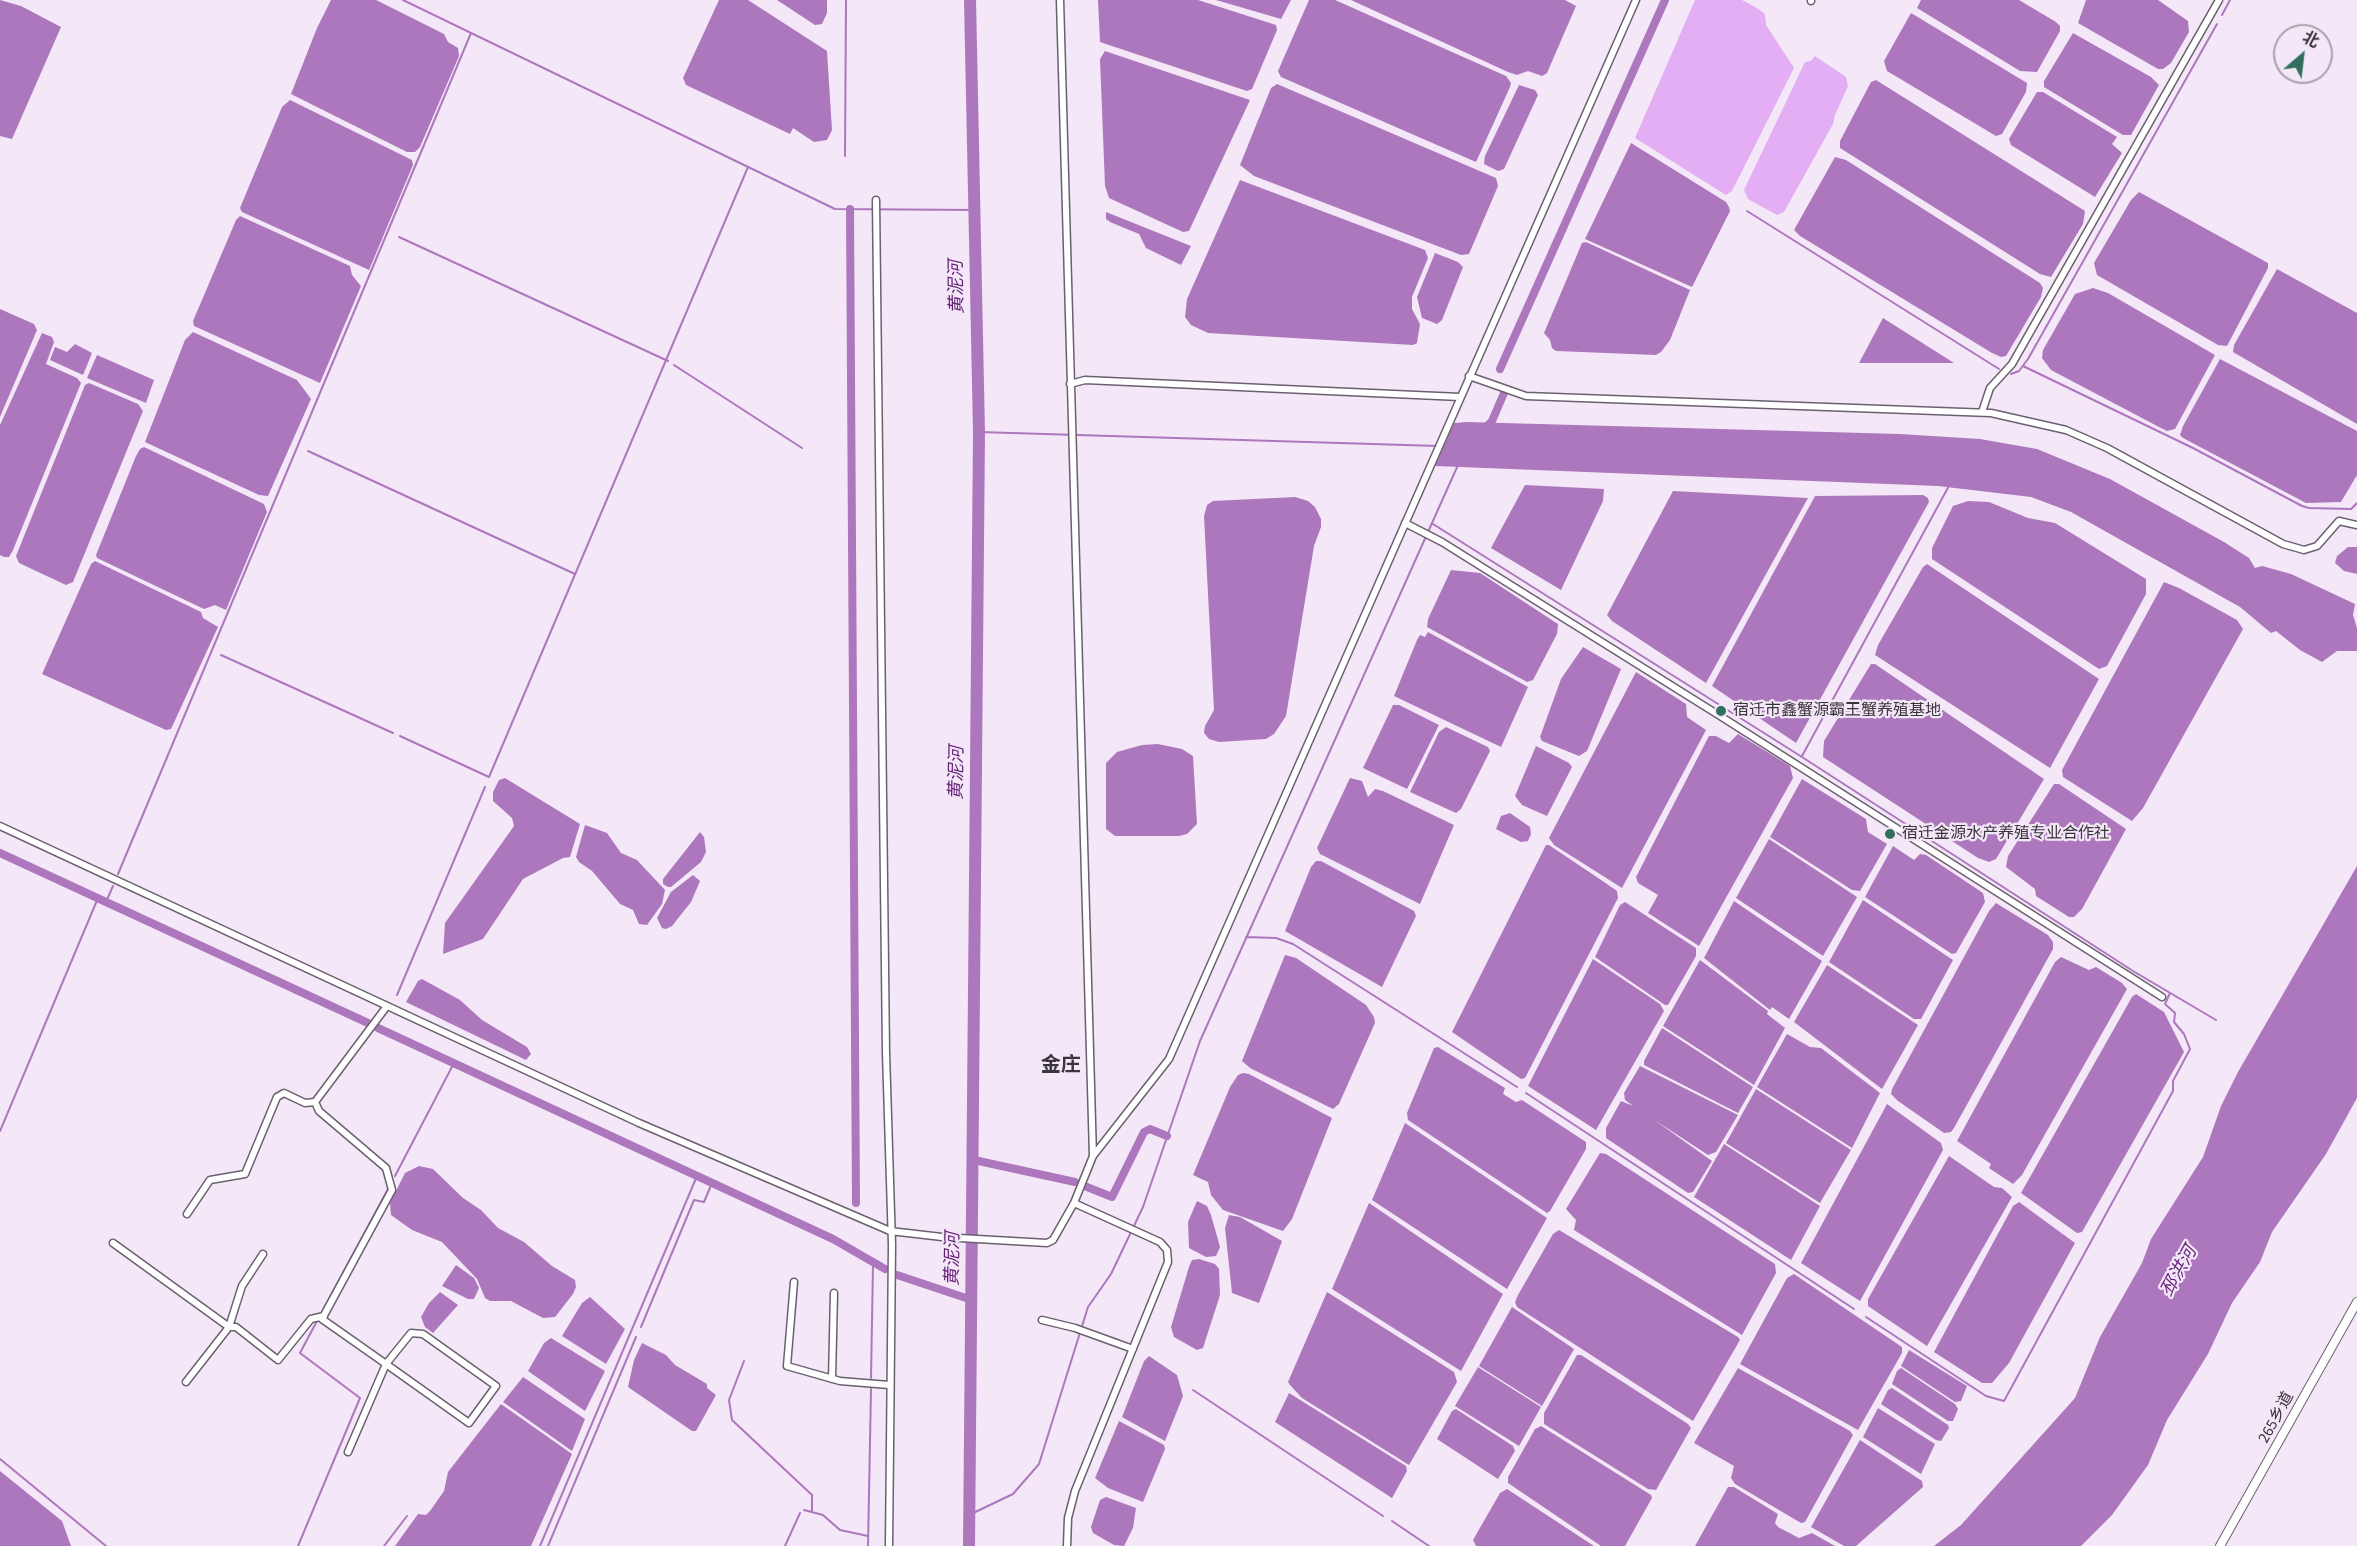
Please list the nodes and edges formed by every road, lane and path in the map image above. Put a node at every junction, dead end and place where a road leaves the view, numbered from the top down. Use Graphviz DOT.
graph roads {
  1 [pos="1060,0"];
  2 [pos="1635,0"];
  3 [pos="2218,0"];
  4 [pos="876,201"];
  5 [pos="1469,376"];
  6 [pos="1070,384"];
  7 [pos="1460,397"];
  8 [pos="1982,412"];
  9 [pos="1404,523"];
  10 [pos="2357,525"];
  11 [pos="0,826"];
  12 [pos="2162,997"];
  13 [pos="387,1006"];
  14 [pos="315,1102"];
  15 [pos="1093,1156"];
  16 [pos="1074,1203"];
  17 [pos="187,1214"];
  18 [pos="890,1231"];
  19 [pos="114,1243"];
  20 [pos="263,1254"];
  21 [pos="794,1282"];
  22 [pos="834,1293"];
  23 [pos="2357,1302"];
  24 [pos="324,1316"];
  25 [pos="1042,1320"];
  26 [pos="229,1327"];
  27 [pos="1132,1349"];
  28 [pos="386,1364"];
  29 [pos="832,1378"];
  30 [pos="186,1382"];
  31 [pos="889,1385"];
  32 [pos="348,1452"];
  33 [pos="889,1546"];
  34 [pos="1067,1546"];
  35 [pos="2220,1546"];
  1 -- 6 [label="street"];
  2 -- 5 [label="street"];
  3 -- 8 [label="street"];
  4 -- 18 [label="street"];
  5 -- 7 [label="street"];
  5 -- 8 [label="street"];
  6 -- 7 [label="street"];
  6 -- 15 [label="street"];
  7 -- 9 [label="street"];
  8 -- 10 [label="street"];
  9 -- 12 [label="street"];
  9 -- 15 [label="street"];
  11 -- 13 [label="street"];
  13 -- 14 [label="street"];
  13 -- 18 [label="street"];
  14 -- 17 [label="street"];
  14 -- 24 [label="street"];
  15 -- 16 [label="street"];
  16 -- 18 [label="street"];
  16 -- 27 [label="street"];
  18 -- 31 [label="street"];
  19 -- 26 [label="street"];
  20 -- 26 [label="street"];
  21 -- 29 [label="street"];
  22 -- 29 [label="street"];
  23 -- 35 [label="street, 265乡道"];
  24 -- 26 [label="street"];
  24 -- 28 [label="street"];
  25 -- 27 [label="street"];
  26 -- 30 [label="street"];
  27 -- 34 [label="street"];
  28 -- 28 [label="street"];
  28 -- 32 [label="street"];
  29 -- 31 [label="street"];
  31 -- 33 [label="street"];
}
